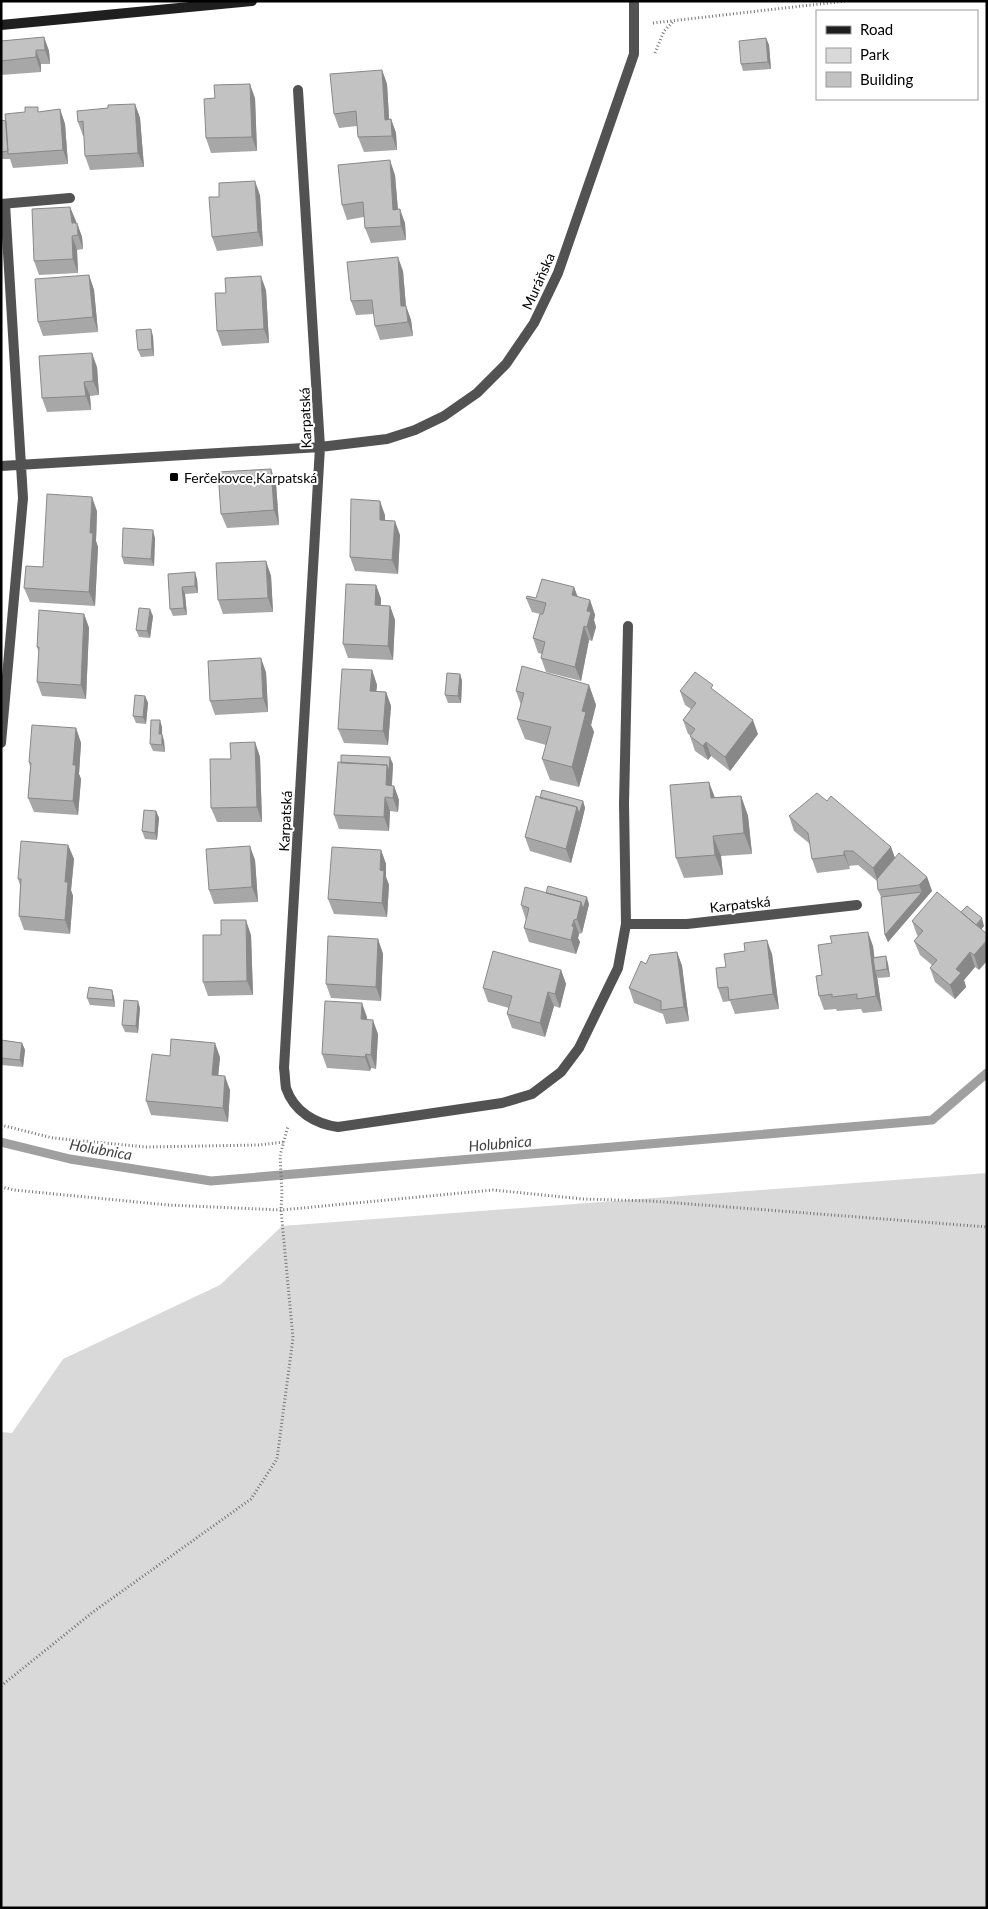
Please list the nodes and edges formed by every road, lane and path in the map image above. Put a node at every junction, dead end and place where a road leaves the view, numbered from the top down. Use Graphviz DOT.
graph roads {
  1 [pos="252,1"];
  2 [pos="634,1"];
  3 [pos="846,1"];
  4 [pos="673,22"];
  5 [pos="1,25"];
  6 [pos="634,25"];
  7 [pos="652,61"];
  8 [pos="298,90"];
  9 [pos="70,198"];
  10 [pos="3,204"];
  11 [pos="320,447"];
  12 [pos="22,465"];
  13 [pos="1,466"];
  14 [pos="628,626"];
  15 [pos="1,743"];
  16 [pos="857,905"];
  17 [pos="626,924"];
  18 [pos="295,1104"];
  19 [pos="1,1125"];
  20 [pos="284,1142"];
  21 [pos="1,1187"];
  22 [pos="281,1210"];
  23 [pos="987,1227"];
  24 [pos="1,1686"];
  1 -- 5 [label="main road"];
  2 -- 6 [label="street, Muráňska"];
  3 -- 4 [label="path"];
  4 -- 6 [label="path"];
  4 -- 7 [label="path"];
  6 -- 11 [label="street, Muráňska"];
  8 -- 11 [label="street, Karpatská"];
  9 -- 10 [label="street"];
  10 -- 12 [label="street"];
  11 -- 12 [label="street, Muráňska"];
  11 -- 18 [label="street, Karpatská"];
  12 -- 13 [label="street, Muráňska"];
  12 -- 15 [label="street"];
  14 -- 17 [label="street, Karpatská"];
  16 -- 17 [label="street, Karpatská"];
  17 -- 18 [label="street, Karpatská"];
  18 -- 20 [label="path"];
  19 -- 20 [label="path"];
  20 -- 22 [label="path"];
  21 -- 22 [label="path"];
  22 -- 23 [label="path"];
  22 -- 24 [label="path"];
}
